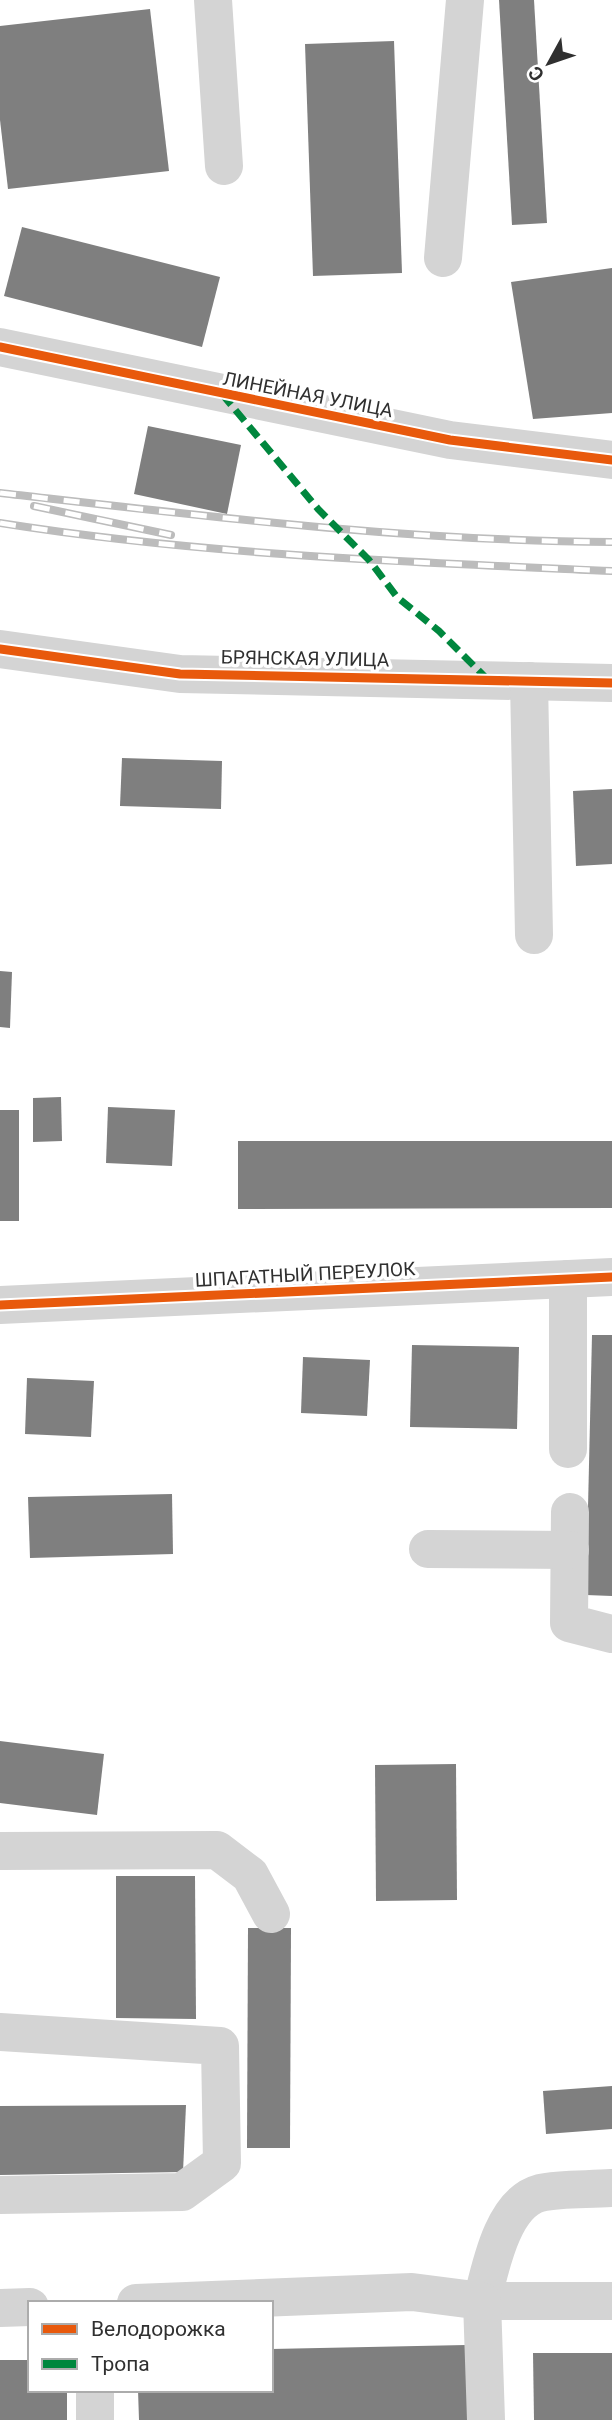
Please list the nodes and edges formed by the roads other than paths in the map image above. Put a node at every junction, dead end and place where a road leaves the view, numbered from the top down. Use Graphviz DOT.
graph roads {
  1 [pos="213,0"];
  2 [pos="465,0"];
  3 [pos="224,166"];
  4 [pos="443,258"];
  5 [pos="0,347"];
  6 [pos="612,460"];
  7 [pos="0,649"];
  8 [pos="529,681"];
  9 [pos="612,683"];
  10 [pos="534,935"];
  11 [pos="612,1277"];
  12 [pos="568,1279"];
  13 [pos="0,1305"];
  14 [pos="568,1449"];
  15 [pos="570,1512"];
  16 [pos="428,1549"];
  17 [pos="570,1550"];
  18 [pos="612,1634"];
  19 [pos="0,1851"];
  20 [pos="271,1914"];
  21 [pos="0,2032"];
  22 [pos="612,2188"];
  23 [pos="0,2195"];
  24 [pos="186,2301"];
  25 [pos="482,2301"];
  26 [pos="612,2301"];
  27 [pos="28,2307"];
  28 [pos="0,2308"];
  29 [pos="95,2392"];
  30 [pos="94,2420"];
  31 [pos="486,2420"];
  1 -- 3 [label="street"];
  2 -- 4 [label="street"];
  5 -- 6 [label="street, ЛИНЕЙНАЯ УЛИЦА"];
  7 -- 8 [label="street, БРЯНСКАЯ УЛИЦА"];
  8 -- 9 [label="street, БРЯНСКАЯ УЛИЦА"];
  8 -- 10 [label="street"];
  11 -- 12 [label="street, ШПАГАТНЫЙ ПЕРЕУЛОК"];
  12 -- 13 [label="street, ШПАГАТНЫЙ ПЕРЕУЛОК"];
  12 -- 14 [label="street"];
  15 -- 17 [label="street"];
  16 -- 17 [label="street"];
  17 -- 18 [label="street"];
  19 -- 20 [label="street"];
  21 -- 23 [label="street"];
  22 -- 25 [label="street"];
  24 -- 25 [label="street"];
  25 -- 26 [label="street"];
  25 -- 31 [label="street"];
  27 -- 28 [label="street"];
  29 -- 30 [label="street"];
}
